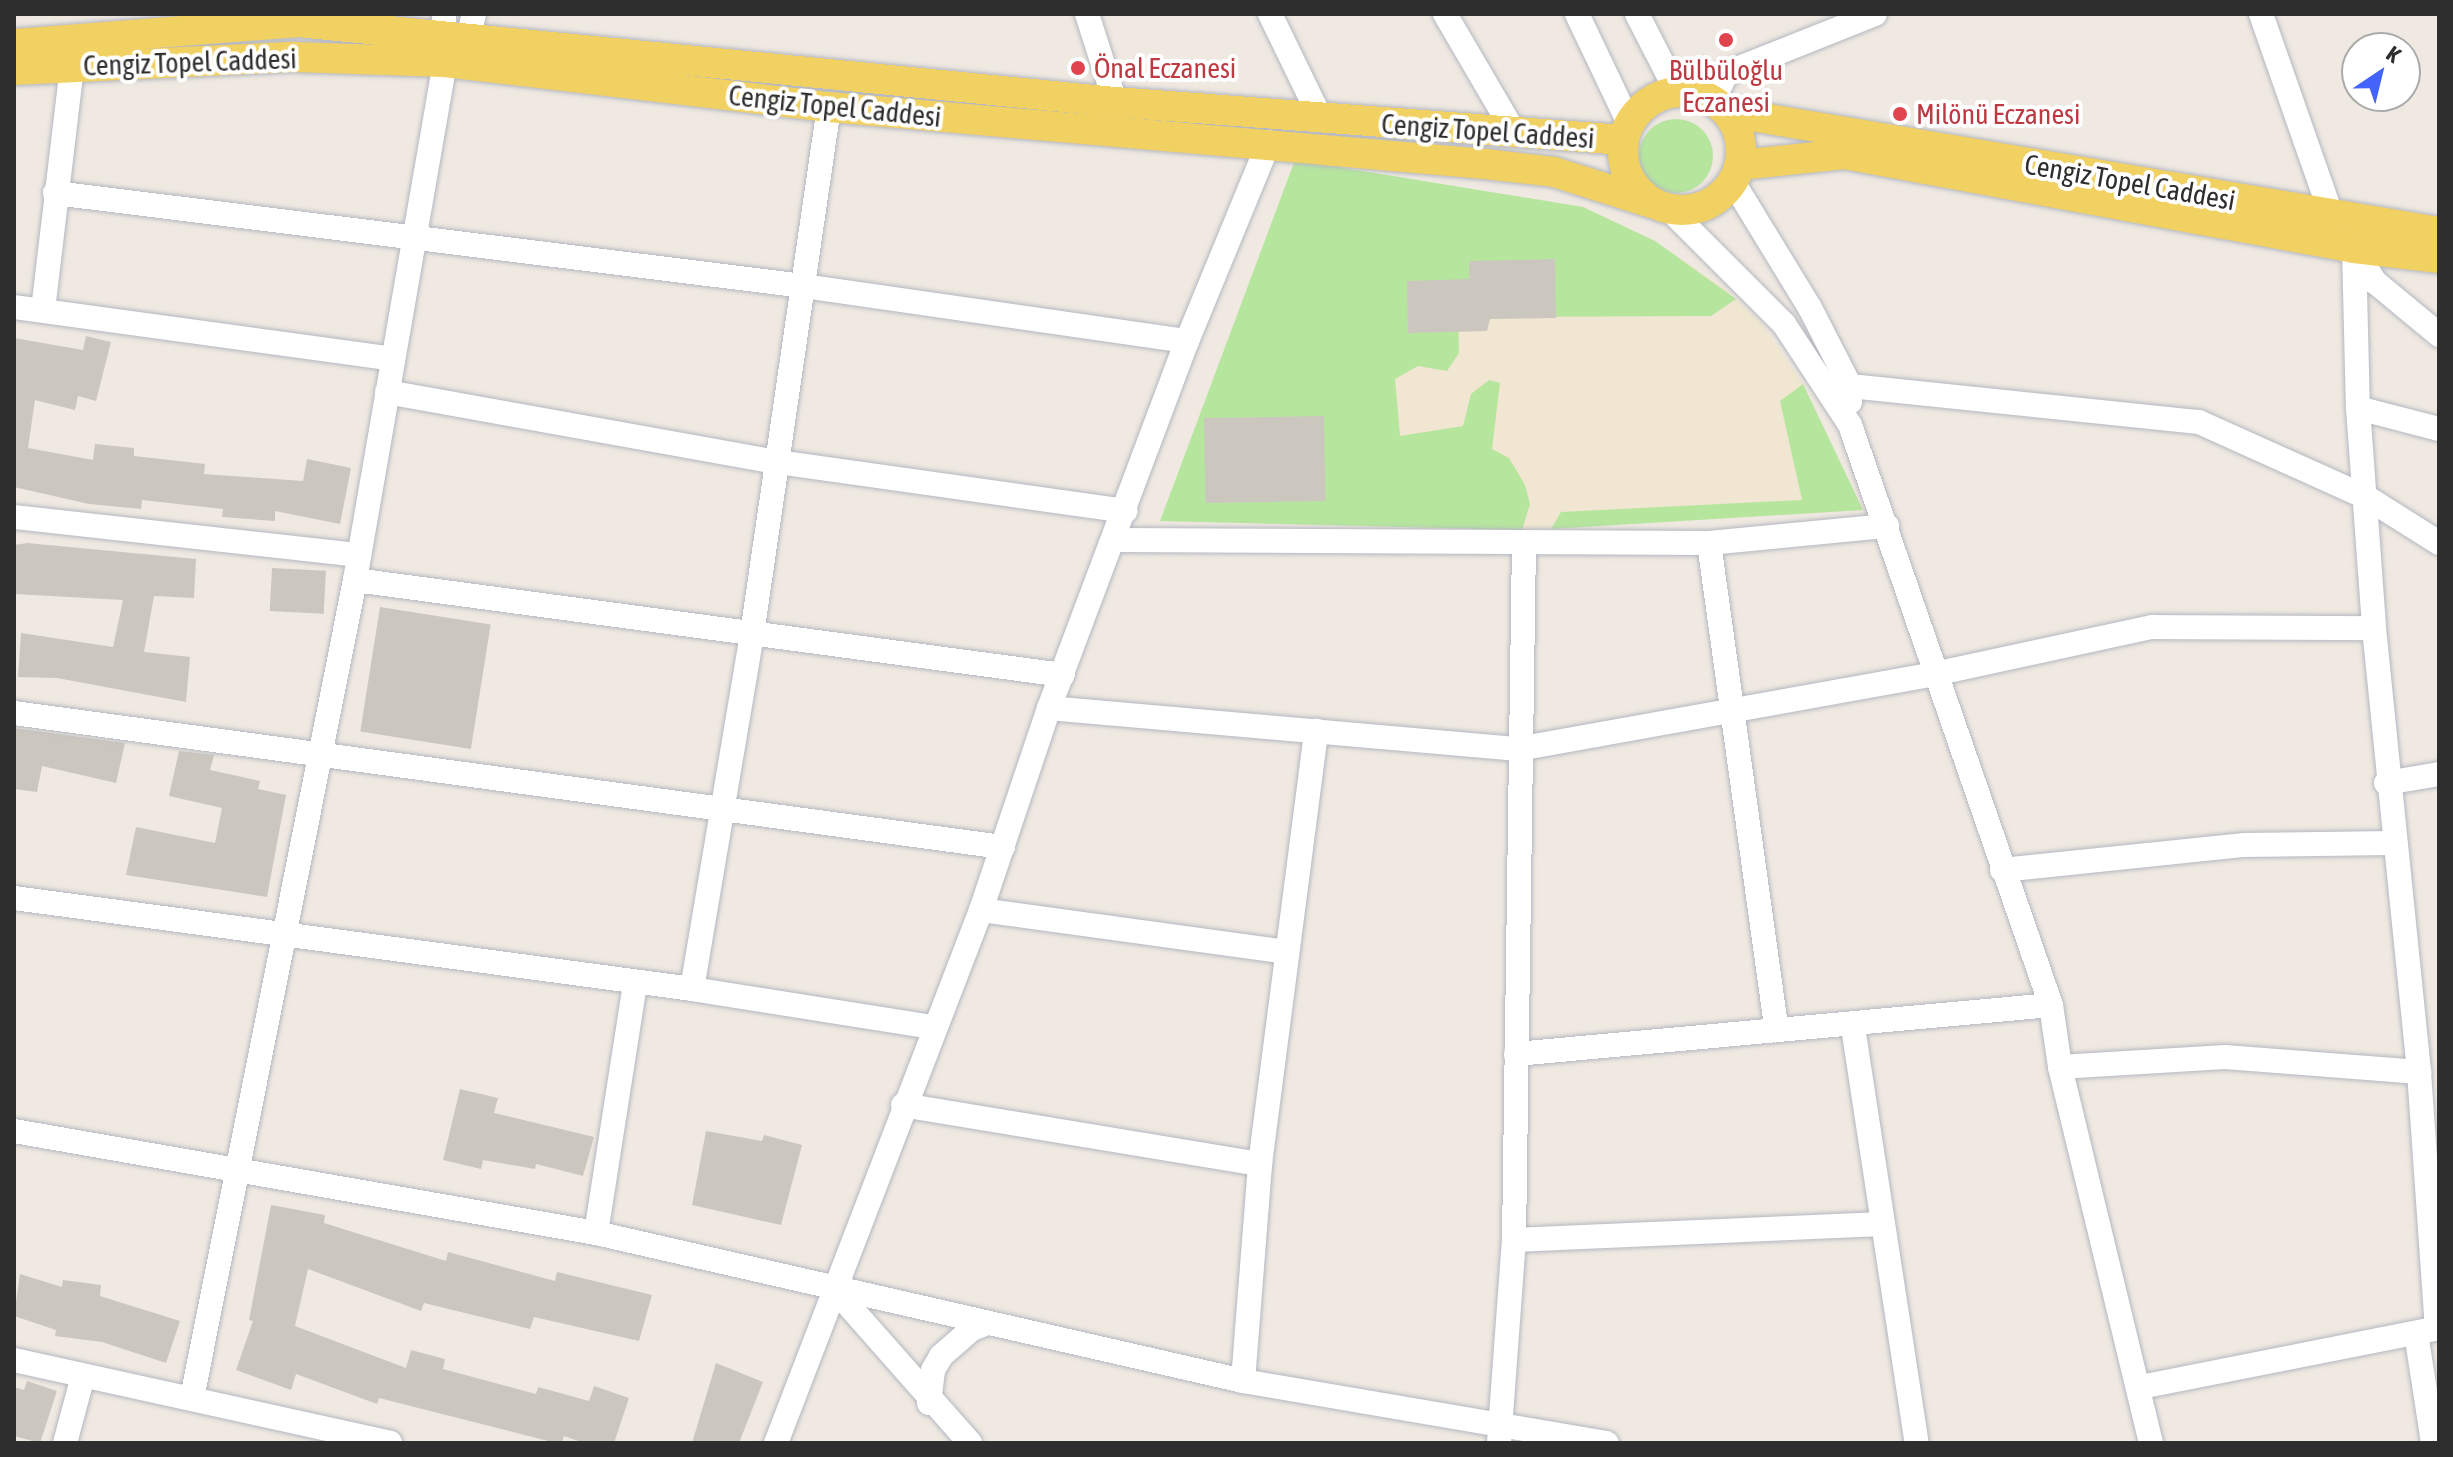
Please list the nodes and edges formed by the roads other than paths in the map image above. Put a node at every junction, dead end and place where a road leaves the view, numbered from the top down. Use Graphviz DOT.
graph roads {
  1 [pos="1087,14"];
  2 [pos="1270,14"];
  3 [pos="1445,14"];
  4 [pos="1577,14"];
  5 [pos="1637,14"];
  6 [pos="1875,14"];
  7 [pos="2261,14"];
  8 [pos="307,18"];
  9 [pos="1826,22"];
  10 [pos="454,33"];
  11 [pos="14,44"];
  12 [pos="72,66"];
  13 [pos="14,70"];
  14 [pos="1677,92"];
  15 [pos="1115,102"];
  16 [pos="1720,106"];
  17 [pos="829,107"];
  18 [pos="1321,119"];
  19 [pos="1626,132"];
  20 [pos="1515,134"];
  21 [pos="1269,142"];
  22 [pos="1737,174"];
  23 [pos="55,193"];
  24 [pos="1660,206"];
  25 [pos="2332,217"];
  26 [pos="2439,232"];
  27 [pos="415,240"];
  28 [pos="2354,248"];
  29 [pos="2439,258"];
  30 [pos="804,286"];
  31 [pos="14,307"];
  32 [pos="43,310"];
  33 [pos="2439,335"];
  34 [pos="1187,341"];
  35 [pos="392,359"];
  36 [pos="1850,386"];
  37 [pos="387,392"];
  38 [pos="2358,408"];
  39 [pos="1850,425"];
  40 [pos="2439,429"];
  41 [pos="778,462"];
  42 [pos="2366,497"];
  43 [pos="1126,511"];
  44 [pos="14,517"];
  45 [pos="1887,526"];
  46 [pos="1115,540"];
  47 [pos="1524,542"];
  48 [pos="1709,543"];
  49 [pos="2439,543"];
  50 [pos="359,555"];
  51 [pos="355,580"];
  52 [pos="2374,628"];
  53 [pos="752,634"];
  54 [pos="1939,673"];
  55 [pos="1063,675"];
  56 [pos="1049,708"];
  57 [pos="1733,709"];
  58 [pos="14,713"];
  59 [pos="1316,731"];
  60 [pos="1518,749"];
  61 [pos="318,753"];
  62 [pos="2439,774"];
  63 [pos="2386,783"];
  64 [pos="724,812"];
  65 [pos="2392,843"];
  66 [pos="1003,847"];
  67 [pos="2002,870"];
  68 [pos="14,898"];
  69 [pos="981,910"];
  70 [pos="282,935"];
  71 [pos="1287,952"];
  72 [pos="635,983"];
  73 [pos="692,989"];
  74 [pos="2051,1005"];
  75 [pos="932,1027"];
  76 [pos="1853,1027"];
  77 [pos="1777,1030"];
  78 [pos="1516,1054"];
  79 [pos="2060,1067"];
  80 [pos="2419,1072"];
  81 [pos="903,1105"];
  82 [pos="14,1131"];
  83 [pos="1260,1164"];
  84 [pos="239,1168"];
  85 [pos="1882,1224"];
  86 [pos="596,1233"];
  87 [pos="1514,1240"];
  88 [pos="836,1291"];
  89 [pos="988,1323"];
  90 [pos="2431,1330"];
  91 [pos="14,1360"];
  92 [pos="83,1376"];
  93 [pos="1243,1381"];
  94 [pos="2141,1387"];
  95 [pos="192,1398"];
  96 [pos="929,1403"];
  97 [pos="1499,1434"];
  98 [pos="315,1436"];
  99 [pos="65,1443"];
  100 [pos="390,1443"];
  101 [pos="776,1443"];
  102 [pos="970,1443"];
  103 [pos="1607,1443"];
  104 [pos="1917,1443"];
  105 [pos="2151,1443"];
  106 [pos="2433,1443"];
  1 -- 15 [label="street"];
  2 -- 18 [label="street"];
  3 -- 20 [label="street"];
  4 -- 19 [label="street"];
  5 -- 14 [label="street"];
  6 -- 9 [label="street"];
  7 -- 25 [label="street"];
  8 -- 10 [label="main road, Cengiz Topel Caddesi"];
  8 -- 11 [label="main road, Cengiz Topel Caddesi"];
  9 -- 16 [label="street"];
  10 -- 12 [label="main road, Cengiz Topel Caddesi"];
  10 -- 15 [label="main road, Cengiz Topel Caddesi"];
  10 -- 17 [label="main road, Cengiz Topel Caddesi"];
  10 -- 27 [label="street"];
  12 -- 13 [label="main road, Cengiz Topel Caddesi"];
  12 -- 23 [label="street"];
  14 -- 16 [label="main road"];
  14 -- 19 [label="main road"];
  15 -- 18 [label="main road, Cengiz Topel Caddesi"];
  16 -- 22 [label="main road"];
  16 -- 25 [label="main road, Cengiz Topel Caddesi"];
  17 -- 21 [label="main road, Cengiz Topel Caddesi"];
  17 -- 30 [label="street"];
  18 -- 20 [label="main road, Cengiz Topel Caddesi"];
  19 -- 20 [label="main road, Cengiz Topel Caddesi"];
  19 -- 24 [label="main road"];
  21 -- 24 [label="main road, Cengiz Topel Caddesi"];
  21 -- 34 [label="street"];
  22 -- 24 [label="main road"];
  22 -- 28 [label="main road, Cengiz Topel Caddesi"];
  22 -- 36 [label="street"];
  23 -- 27 [label="street"];
  23 -- 32 [label="street"];
  24 -- 39 [label="street"];
  25 -- 26 [label="main road, Cengiz Topel Caddesi"];
  27 -- 30 [label="street"];
  27 -- 35 [label="street"];
  28 -- 29 [label="main road, Cengiz Topel Caddesi"];
  28 -- 33 [label="street"];
  28 -- 38 [label="street"];
  30 -- 34 [label="street"];
  30 -- 41 [label="street"];
  31 -- 32 [label="street"];
  32 -- 35 [label="street"];
  34 -- 43 [label="street"];
  35 -- 37 [label="street"];
  36 -- 39 [label="street"];
  36 -- 42 [label="street"];
  37 -- 41 [label="street"];
  37 -- 50 [label="street"];
  38 -- 40 [label="street"];
  38 -- 42 [label="street"];
  39 -- 45 [label="street"];
  41 -- 43 [label="street"];
  41 -- 53 [label="street"];
  42 -- 49 [label="street"];
  42 -- 52 [label="street"];
  43 -- 46 [label="street"];
  44 -- 50 [label="street"];
  45 -- 48 [label="street"];
  45 -- 54 [label="street"];
  46 -- 47 [label="street"];
  46 -- 55 [label="street"];
  47 -- 48 [label="street"];
  47 -- 60 [label="street"];
  48 -- 57 [label="street"];
  50 -- 51 [label="street"];
  51 -- 53 [label="street"];
  51 -- 61 [label="street"];
  52 -- 54 [label="street"];
  52 -- 63 [label="street"];
  53 -- 55 [label="street"];
  53 -- 64 [label="street"];
  54 -- 57 [label="street"];
  54 -- 67 [label="street"];
  55 -- 56 [label="street"];
  56 -- 59 [label="street"];
  56 -- 66 [label="street"];
  57 -- 60 [label="street"];
  57 -- 77 [label="street"];
  58 -- 61 [label="street"];
  59 -- 60 [label="street"];
  59 -- 71 [label="street"];
  60 -- 78 [label="street"];
  61 -- 64 [label="street"];
  61 -- 70 [label="street"];
  62 -- 63 [label="street"];
  63 -- 65 [label="street"];
  64 -- 66 [label="street"];
  64 -- 73 [label="street"];
  65 -- 67 [label="street"];
  65 -- 80 [label="street"];
  66 -- 69 [label="street"];
  67 -- 74 [label="street"];
  68 -- 70 [label="street"];
  69 -- 71 [label="street"];
  69 -- 75 [label="street"];
  70 -- 72 [label="street"];
  70 -- 84 [label="street"];
  71 -- 83 [label="street"];
  72 -- 73 [label="street"];
  72 -- 86 [label="street"];
  73 -- 75 [label="street"];
  74 -- 76 [label="street"];
  74 -- 79 [label="street"];
  75 -- 81 [label="street"];
  76 -- 77 [label="street"];
  76 -- 85 [label="street"];
  77 -- 78 [label="street"];
  78 -- 87 [label="street"];
  79 -- 80 [label="street"];
  79 -- 94 [label="street"];
  80 -- 90 [label="street"];
  81 -- 83 [label="street"];
  81 -- 88 [label="street"];
  82 -- 84 [label="street"];
  83 -- 93 [label="street"];
  84 -- 86 [label="street"];
  84 -- 95 [label="street"];
  85 -- 87 [label="street"];
  85 -- 104 [label="street"];
  86 -- 88 [label="street"];
  87 -- 97 [label="street"];
  88 -- 89 [label="street"];
  88 -- 96 [label="street"];
  88 -- 101 [label="street"];
  89 -- 93 [label="street"];
  89 -- 96 [label="street"];
  90 -- 94 [label="street"];
  90 -- 106 [label="street"];
  91 -- 92 [label="street"];
  92 -- 95 [label="street"];
  92 -- 99 [label="street"];
  93 -- 97 [label="street"];
  94 -- 105 [label="street"];
  95 -- 98 [label="street"];
  96 -- 102 [label="street"];
  97 -- 103 [label="street"];
  98 -- 100 [label="street"];
}
